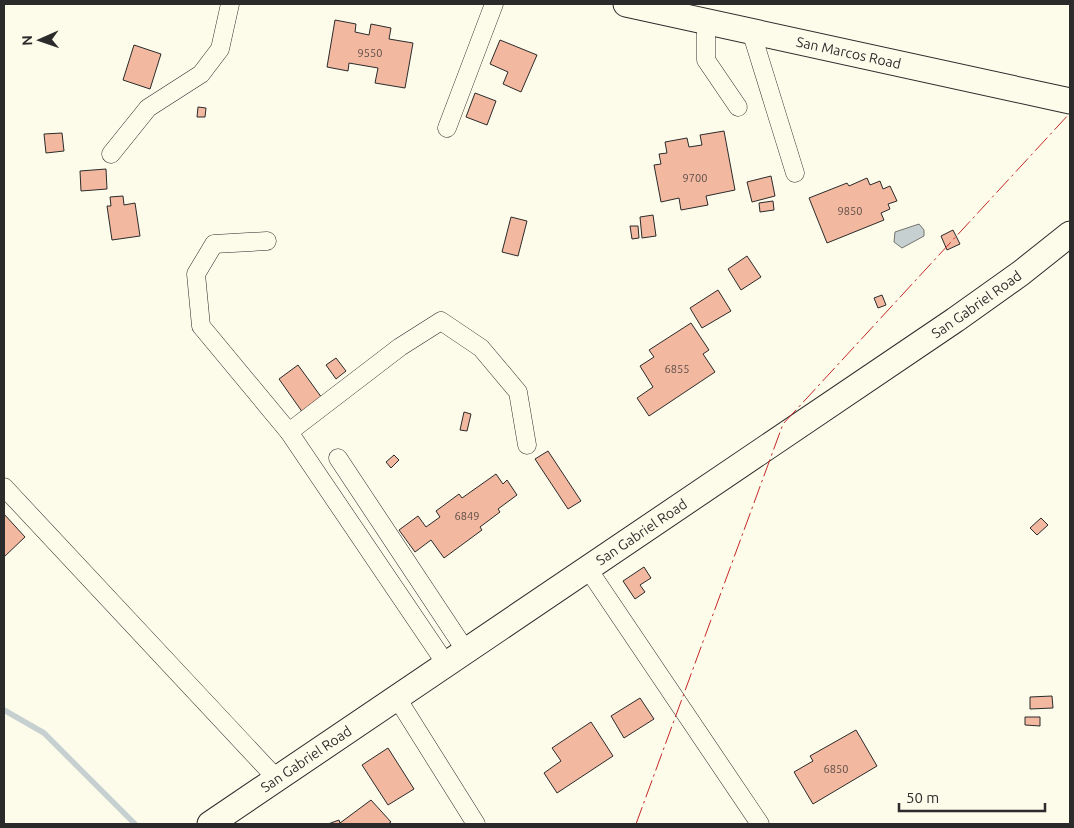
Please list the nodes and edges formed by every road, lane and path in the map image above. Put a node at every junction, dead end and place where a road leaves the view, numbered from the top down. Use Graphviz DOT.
graph roads {
  1 [pos="230,4"];
  2 [pos="494,4"];
  3 [pos="626,4"];
  4 [pos="706,21"];
  5 [pos="751,31"];
  6 [pos="1070,101"];
  7 [pos="738,107"];
  8 [pos="447,128"];
  9 [pos="112,154"];
  10 [pos="795,173"];
  11 [pos="1070,234"];
  12 [pos="267,241"];
  13 [pos="289,432"];
  14 [pos="527,445"];
  15 [pos="338,458"];
  16 [pos="4,487"];
  17 [pos="588,569"];
  18 [pos="456,658"];
  19 [pos="397,698"];
  20 [pos="277,779"];
  21 [pos="210,824"];
  22 [pos="476,824"];
  23 [pos="760,824"];
  1 -- 9 [label="street"];
  2 -- 8 [label="street"];
  3 -- 4 [label="street, San Marcos Road"];
  4 -- 5 [label="street, San Marcos Road"];
  4 -- 7 [label="street"];
  5 -- 6 [label="street, San Marcos Road"];
  5 -- 10 [label="street"];
  11 -- 17 [label="street, San Gabriel Road"];
  12 -- 13 [label="street"];
  13 -- 14 [label="street"];
  13 -- 18 [label="street"];
  15 -- 18 [label="street"];
  16 -- 20 [label="street"];
  17 -- 18 [label="street, San Gabriel Road"];
  17 -- 23 [label="street"];
  18 -- 19 [label="street, San Gabriel Road"];
  19 -- 20 [label="street, San Gabriel Road"];
  19 -- 22 [label="street"];
  20 -- 21 [label="street, San Gabriel Road"];
}
